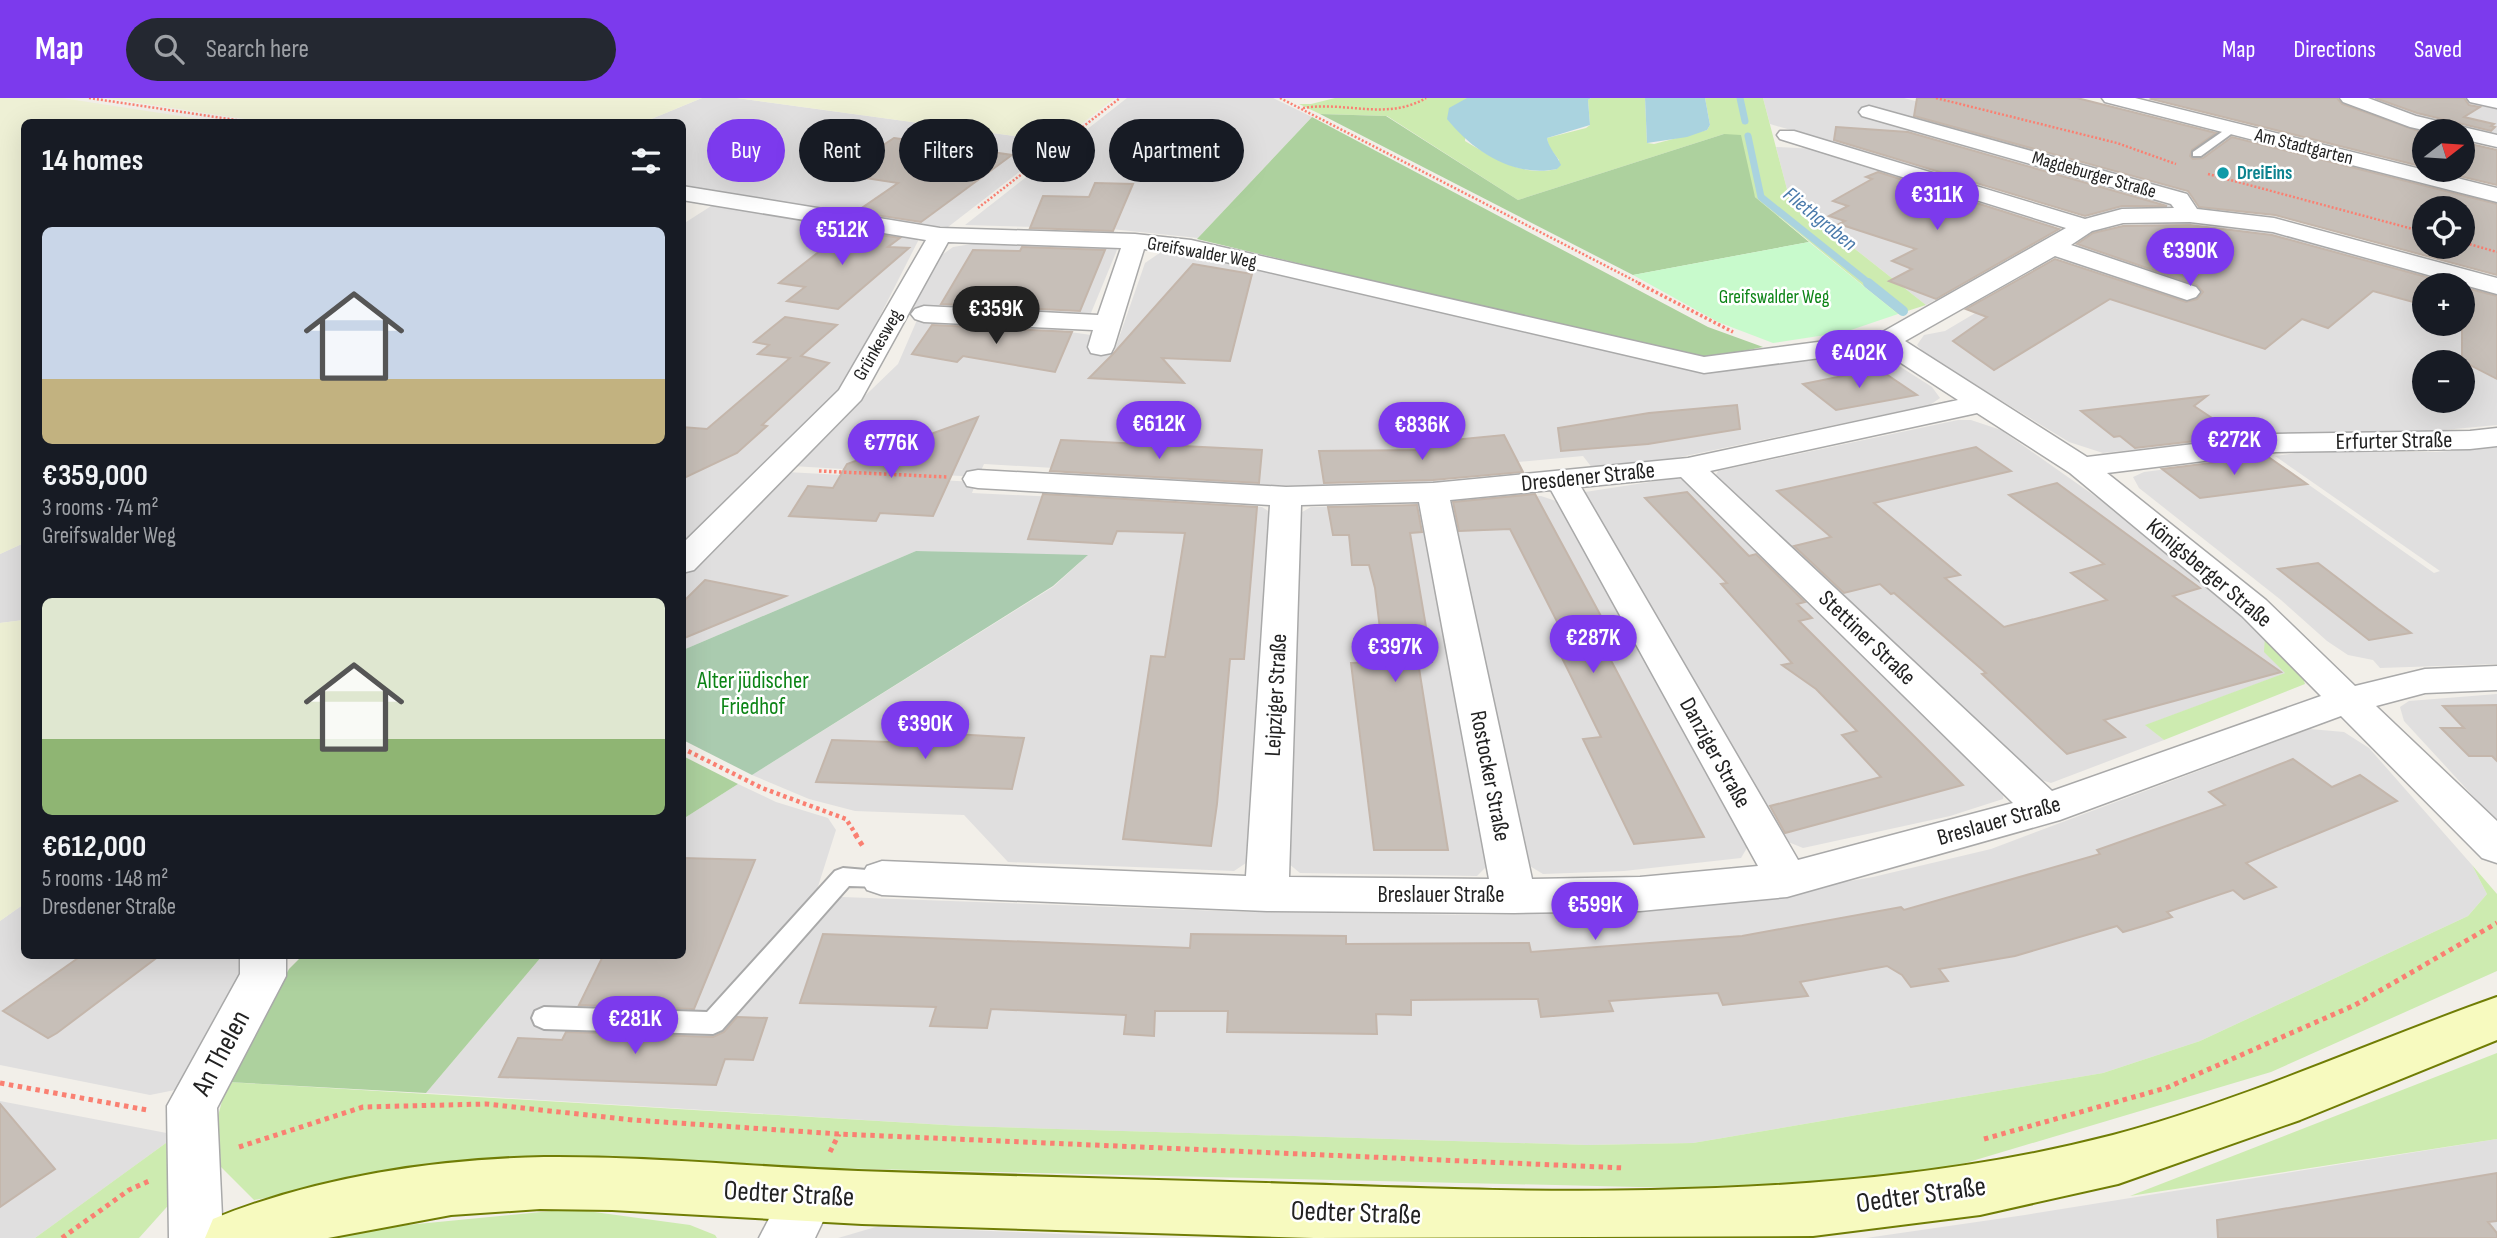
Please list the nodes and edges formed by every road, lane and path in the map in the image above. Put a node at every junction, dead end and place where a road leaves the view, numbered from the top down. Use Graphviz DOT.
graph roads {
  1 [pos="89,98"];
  2 [pos="1120,98"];
  3 [pos="1280,98"];
  4 [pos="1426,98"];
  5 [pos="2112,98"];
  6 [pos="2350,98"];
  7 [pos="2477,98"];
  8 [pos="2497,102"];
  9 [pos="1303,108"];
  10 [pos="1869,112"];
  11 [pos="229,119"];
  12 [pos="2412,121"];
  13 [pos="2234,129"];
  14 [pos="1787,135"];
  15 [pos="2475,136"];
  16 [pos="2497,141"];
  17 [pos="2197,154"];
  18 [pos="686,194"];
  19 [pos="2497,195"];
  20 [pos="2190,215"];
  21 [pos="2084,226"];
  22 [pos="940,234"];
  23 [pos="1135,241"];
  24 [pos="2475,246"];
  25 [pos="2053,247"];
  26 [pos="2497,252"];
  27 [pos="2497,286"];
  28 [pos="2187,292"];
  29 [pos="924,314"];
  30 [pos="1110,323"];
  31 [pos="1886,341"];
  32 [pos="1101,347"];
  33 [pos="1792,355"];
  34 [pos="1982,402"];
  35 [pos="2497,437"];
  36 [pos="1688,467"];
  37 [pos="2081,467"];
  38 [pos="814,471"];
  39 [pos="978,479"];
  40 [pos="1561,480"];
  41 [pos="1433,492"];
  42 [pos="1286,496"];
  43 [pos="686,559"];
  44 [pos="2497,678"];
  45 [pos="2348,700"];
  46 [pos="686,750"];
  47 [pos="2045,809"];
  48 [pos="2497,846"];
  49 [pos="882,878"];
  50 [pos="1787,880"];
  51 [pos="1267,894"];
  52 [pos="1514,896"];
  53 [pos="2497,923"];
  54 [pos="262,959"];
  55 [pos="544,1018"];
  56 [pos="2497,1018"];
  57 [pos="0,1083"];
  58 [pos="192,1106"];
  59 [pos="1980,1140"];
  60 [pos="194,1161"];
  61 [pos="1640,1168"];
  62 [pos="797,1217"];
  63 [pos="62,1238"];
  64 [pos="196,1238"];
  65 [pos="233,1238"];
  1 -- 11 [label="path"];
  2 -- 22 [label="path"];
  3 -- 9 [label="path"];
  4 -- 9 [label="path"];
  5 -- 13 [label="street, Am Stadtgarten"];
  6 -- 12 [label="street"];
  7 -- 8 [label="street"];
  9 -- 33 [label="path"];
  10 -- 20 [label="street, Magdeburger Straße"];
  13 -- 17 [label="lane"];
  13 -- 19 [label="street, Am Stadtgarten"];
  14 -- 21 [label="street"];
  15 -- 16 [label="street"];
  18 -- 22 [label="street, Greifswalder Weg"];
  20 -- 21 [label="street, Magdeburger Straße"];
  20 -- 27 [label="street, Magdeburger Straße"];
  21 -- 25 [label="street, Magdeburger Straße"];
  22 -- 23 [label="street, Greifswalder Weg"];
  22 -- 43 [label="street, Grünkesweg"];
  23 -- 30 [label="street, Greifswalder Weg"];
  23 -- 33 [label="street, Greifswalder Weg"];
  24 -- 26 [label="path"];
  25 -- 28 [label="street"];
  25 -- 31 [label="street, Magdeburger Straße"];
  29 -- 30 [label="street"];
  30 -- 32 [label="street, Greifswalder Weg"];
  31 -- 33 [label="street, Greifswalder Weg"];
  31 -- 34 [label="street, Königsberger Straße"];
  34 -- 36 [label="street, Dresdener Straße"];
  34 -- 37 [label="street, Königsberger Straße"];
  35 -- 37 [label="street, Erfurter Straße"];
  36 -- 40 [label="street, Dresdener Straße"];
  36 -- 47 [label="street, Stettiner Straße"];
  37 -- 45 [label="street, Königsberger Straße"];
  38 -- 39 [label="path"];
  39 -- 42 [label="street, Dresdener Straße"];
  40 -- 41 [label="street, Dresdener Straße"];
  40 -- 50 [label="street, Danziger Straße"];
  41 -- 42 [label="street, Dresdener Straße"];
  41 -- 52 [label="street, Rostocker Straße"];
  42 -- 51 [label="street, Leipziger Straße"];
  44 -- 45 [label="street, Breslauer Straße"];
  45 -- 47 [label="street, Breslauer Straße"];
  45 -- 48 [label="street, Königsberger Straße"];
  46 -- 49 [label="path"];
  47 -- 50 [label="street, Breslauer Straße"];
  49 -- 51 [label="street, Breslauer Straße"];
  49 -- 55 [label="lane"];
  50 -- 52 [label="street, Breslauer Straße"];
  51 -- 52 [label="street, Breslauer Straße"];
  53 -- 59 [label="path"];
  54 -- 58 [label="street, An Thelen"];
  56 -- 62 [label="main road, Oedter Straße"];
  57 -- 58 [label="path"];
  58 -- 60 [label="street, An Thelen"];
  60 -- 61 [label="path"];
  60 -- 63 [label="path"];
  60 -- 64 [label="street, An Thelen"];
  62 -- 65 [label="main road, Oedter Straße"];
}
